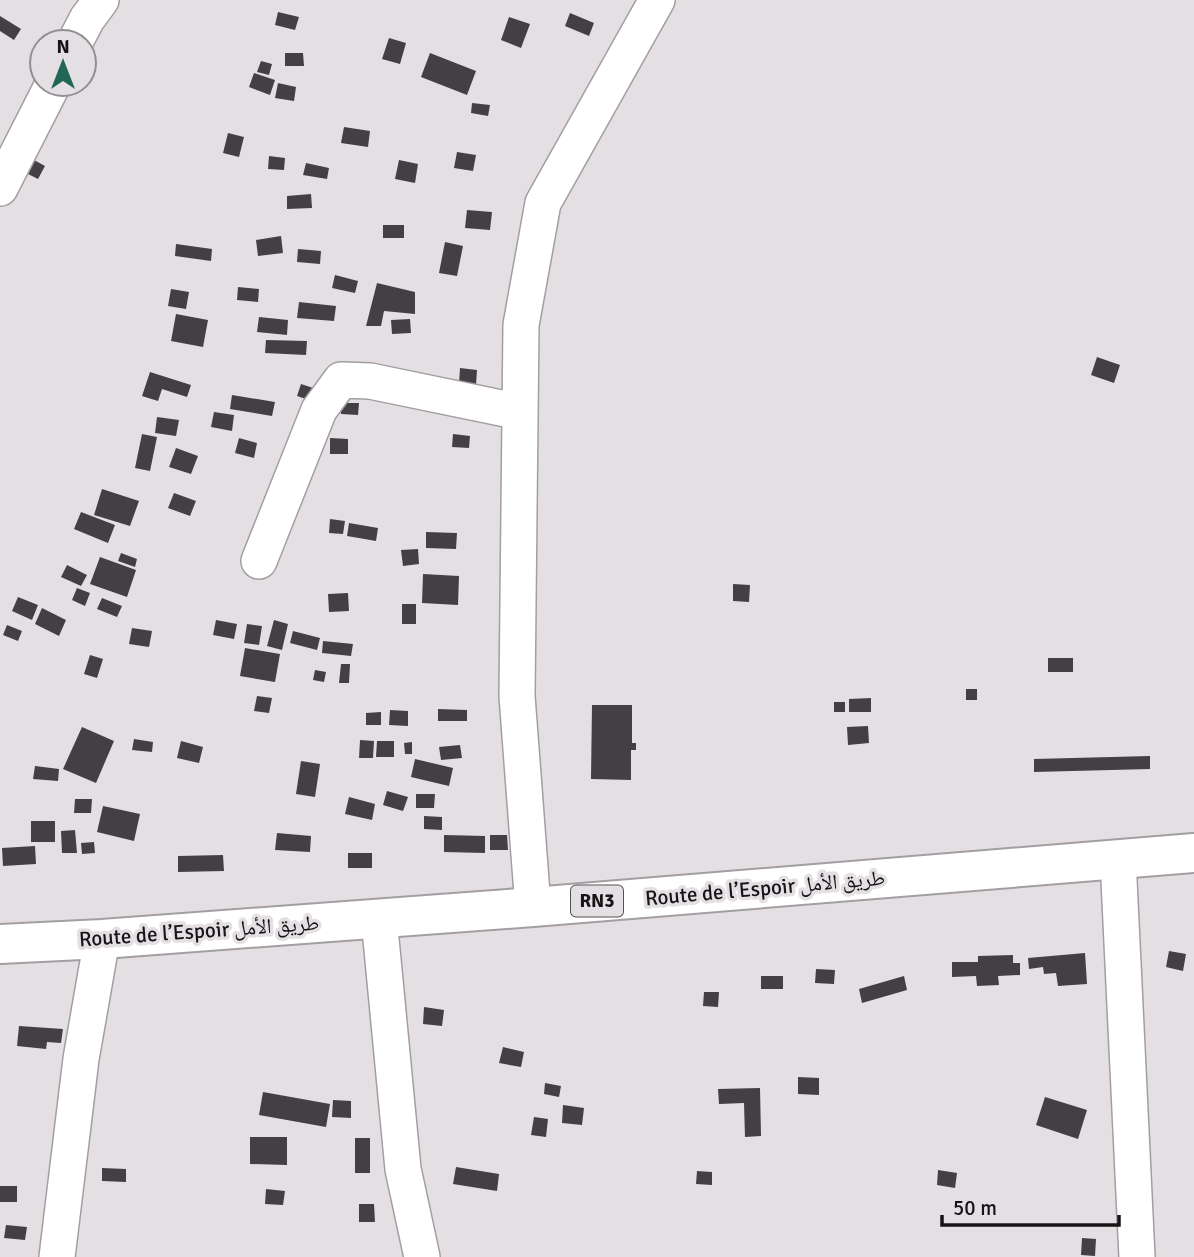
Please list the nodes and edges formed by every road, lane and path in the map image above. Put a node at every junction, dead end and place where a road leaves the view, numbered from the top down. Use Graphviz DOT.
graph roads {
  1 [pos="100,0"];
  2 [pos="657,0"];
  3 [pos="82,28"];
  4 [pos="46,98"];
  5 [pos="0,188"];
  6 [pos="520,412"];
  7 [pos="259,561"];
  8 [pos="1194,853"];
  9 [pos="1118,859"];
  10 [pos="533,907"];
  11 [pos="379,918"];
  12 [pos="102,939"];
  13 [pos="0,944"];
  14 [pos="57,1257"];
  15 [pos="422,1257"];
  16 [pos="1137,1257"];
  1 -- 3 [label="street"];
  2 -- 6 [label="street"];
  4 -- 5 [label="street"];
  6 -- 7 [label="street"];
  6 -- 10 [label="street"];
  8 -- 9 [label="highway, Route de l’Espoir طريق الأمل / RN3"];
  9 -- 10 [label="highway, Route de l’Espoir طريق الأمل / RN3"];
  9 -- 16 [label="street"];
  10 -- 11 [label="highway, Route de l’Espoir طريق الأمل / RN3"];
  11 -- 12 [label="highway, Route de l’Espoir طريق الأمل / RN3"];
  11 -- 15 [label="street"];
  12 -- 13 [label="highway, Route de l’Espoir طريق الأمل / RN3"];
  12 -- 14 [label="street"];
}
